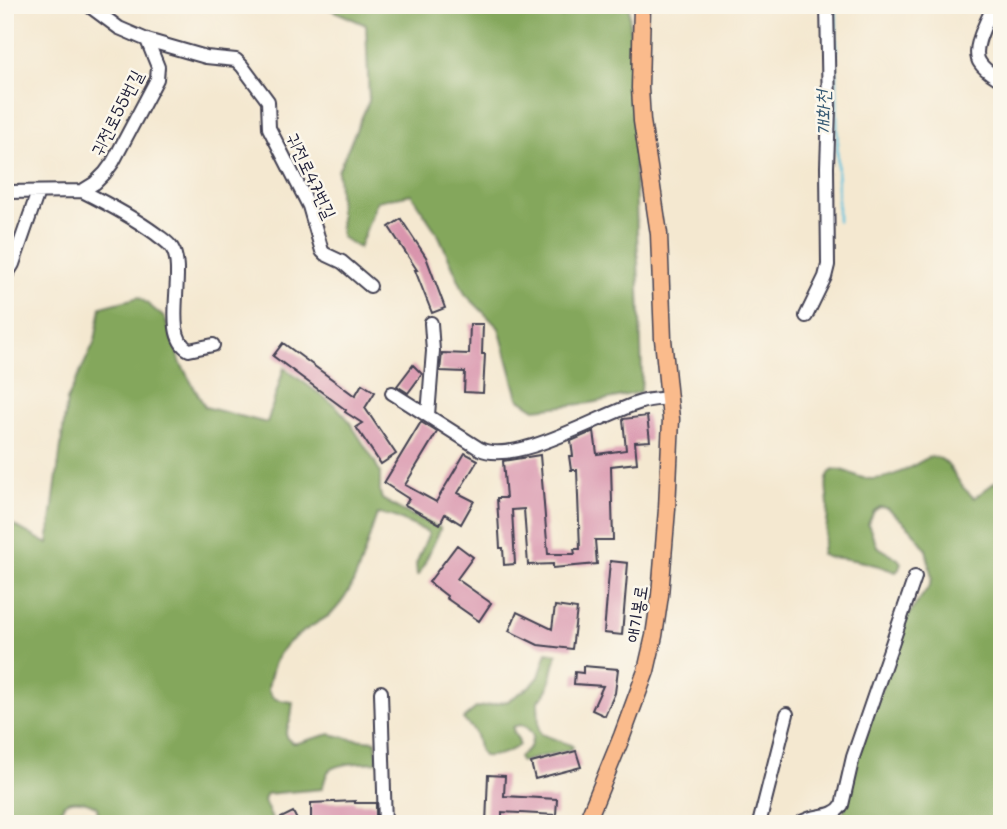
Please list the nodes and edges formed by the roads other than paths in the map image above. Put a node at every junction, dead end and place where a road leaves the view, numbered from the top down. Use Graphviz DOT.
graph roads {
  1 [pos="88,5"];
  2 [pos="642,5"];
  3 [pos="827,5"];
  4 [pos="994,5"];
  5 [pos="147,40"];
  6 [pos="1002,81"];
  7 [pos="82,191"];
  8 [pos="5,192"];
  9 [pos="38,192"];
  10 [pos="5,277"];
  11 [pos="370,286"];
  12 [pos="806,316"];
  13 [pos="431,323"];
  14 [pos="214,345"];
  15 [pos="392,393"];
  16 [pos="669,398"];
  17 [pos="428,415"];
  18 [pos="915,578"];
  19 [pos="381,692"];
  20 [pos="787,714"];
  21 [pos="385,824"];
  22 [pos="586,824"];
  23 [pos="759,824"];
  24 [pos="799,824"];
  1 -- 5 [label="lane, 귀전로47번길"];
  2 -- 16 [label="main road, 애기봉로"];
  3 -- 12 [label="lane"];
  4 -- 6 [label="lane"];
  5 -- 7 [label="lane, 귀전로55번길"];
  5 -- 11 [label="lane, 귀전로47번길"];
  7 -- 9 [label="lane"];
  7 -- 14 [label="lane"];
  8 -- 9 [label="lane"];
  9 -- 10 [label="lane"];
  13 -- 17 [label="lane"];
  15 -- 17 [label="lane"];
  16 -- 17 [label="lane"];
  16 -- 22 [label="main road, 애기봉로"];
  18 -- 24 [label="lane"];
  19 -- 21 [label="lane"];
  20 -- 23 [label="lane"];
}
